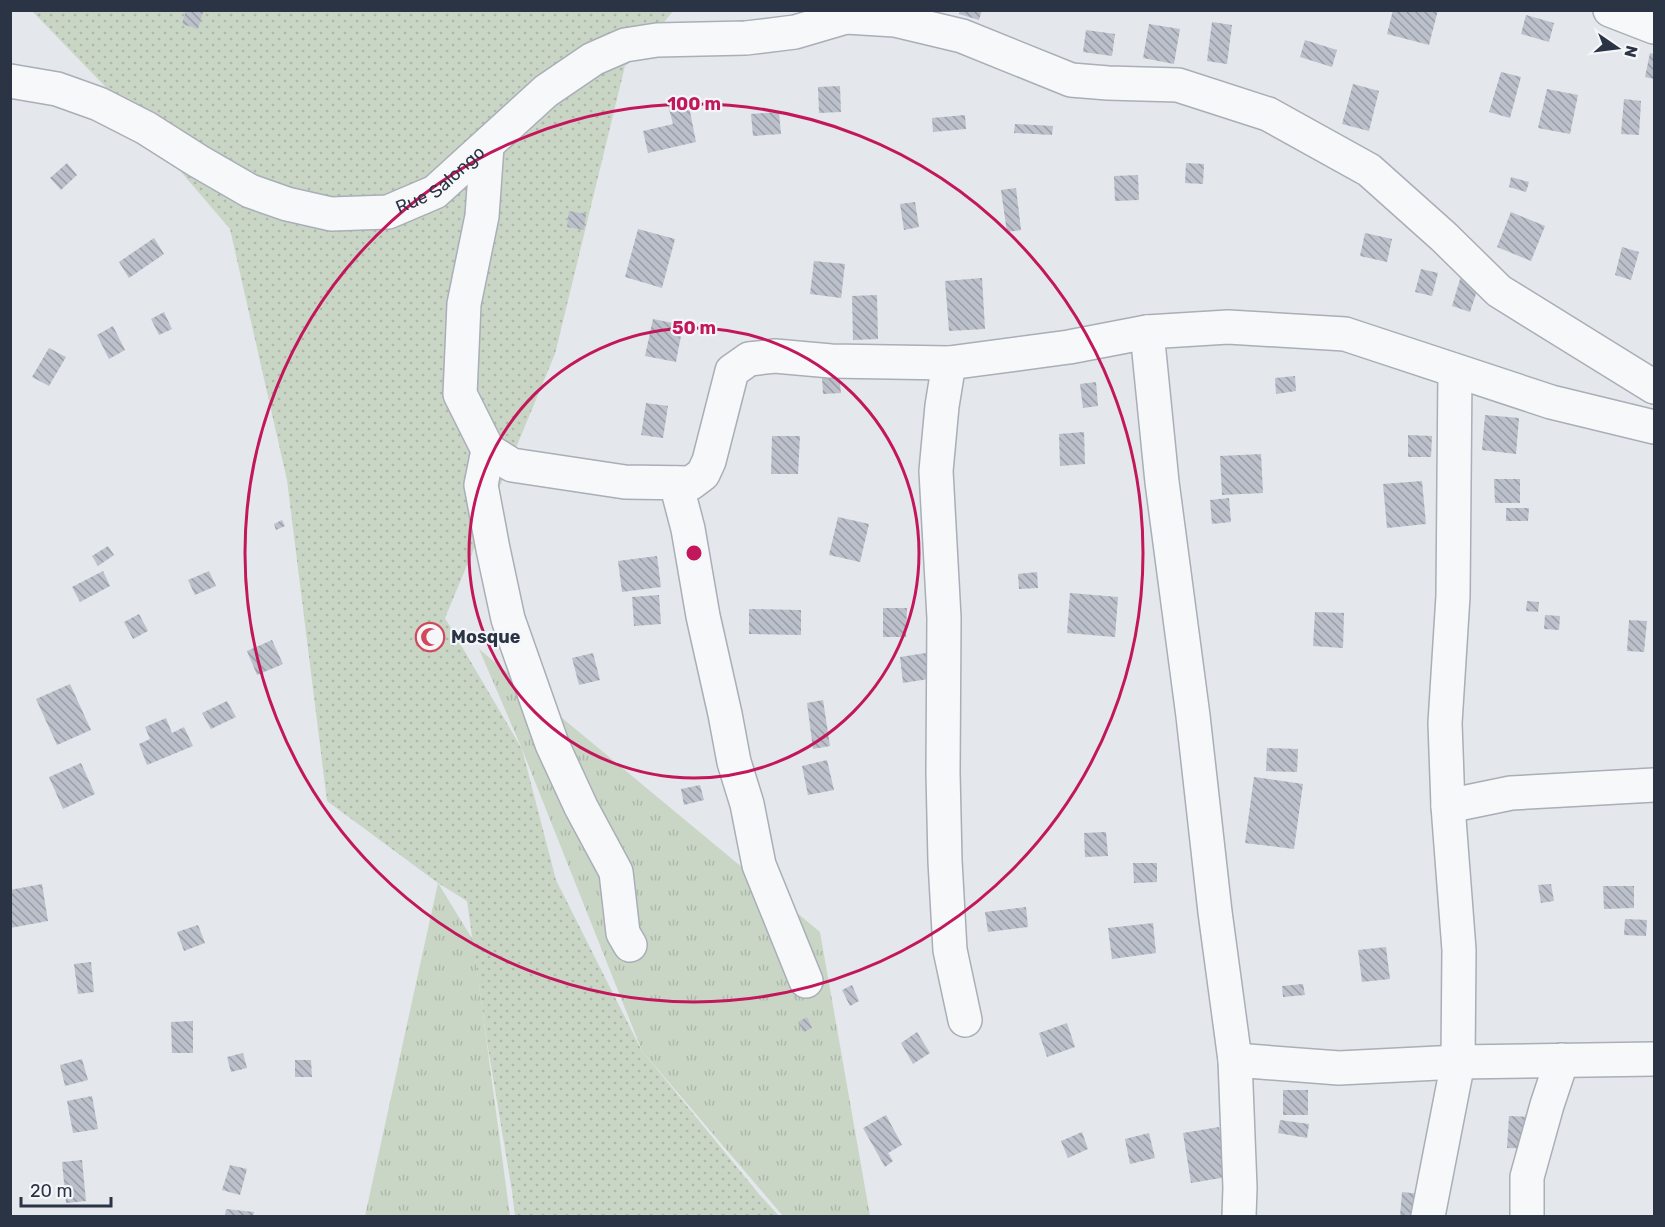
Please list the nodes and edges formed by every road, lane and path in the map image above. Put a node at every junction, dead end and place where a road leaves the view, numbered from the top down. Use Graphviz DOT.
graph roads {
  1 [pos="1610,10"];
  2 [pos="852,14"];
  3 [pos="1654,27"];
  4 [pos="10,81"];
  5 [pos="487,146"];
  6 [pos="1147,332"];
  7 [pos="950,363"];
  8 [pos="1455,370"];
  9 [pos="1654,387"];
  10 [pos="1654,427"];
  11 [pos="488,450"];
  12 [pos="676,483"];
  13 [pos="1654,785"];
  14 [pos="1448,806"];
  15 [pos="630,945"];
  16 [pos="806,981"];
  17 [pos="965,1020"];
  18 [pos="1654,1059"];
  19 [pos="1235,1060"];
  20 [pos="1562,1060"];
  21 [pos="1458,1062"];
  22 [pos="1239,1216"];
  23 [pos="1428,1216"];
  24 [pos="1527,1216"];
  1 -- 3 [label="street"];
  2 -- 5 [label="street, Rue Salongo"];
  2 -- 9 [label="street, Rue Salongo"];
  4 -- 5 [label="street, Rue Salongo"];
  5 -- 11 [label="street"];
  6 -- 7 [label="street"];
  6 -- 8 [label="street"];
  6 -- 19 [label="street"];
  7 -- 12 [label="street"];
  7 -- 17 [label="street"];
  8 -- 10 [label="street"];
  8 -- 14 [label="street"];
  11 -- 12 [label="street"];
  11 -- 15 [label="street"];
  12 -- 16 [label="street"];
  13 -- 14 [label="street"];
  14 -- 21 [label="street"];
  18 -- 20 [label="street"];
  19 -- 21 [label="street"];
  19 -- 22 [label="street"];
  20 -- 21 [label="street"];
  20 -- 24 [label="street"];
  21 -- 23 [label="street"];
}
